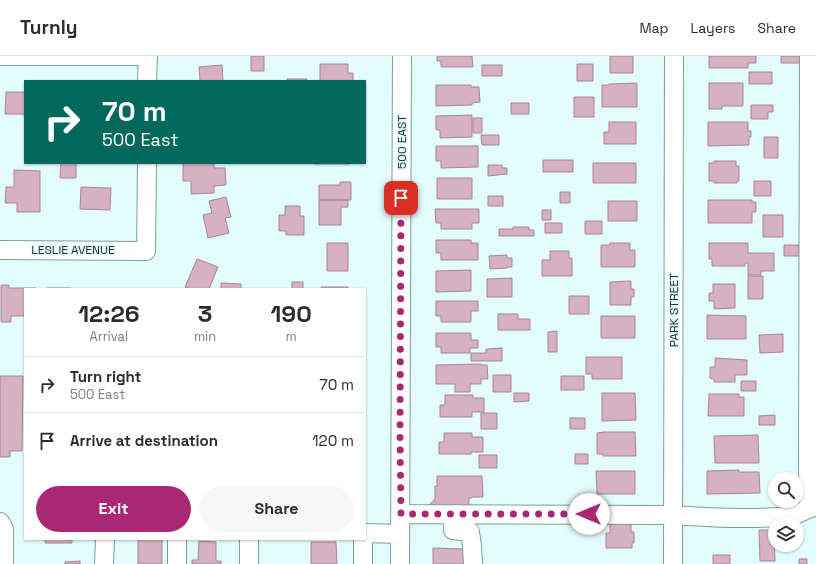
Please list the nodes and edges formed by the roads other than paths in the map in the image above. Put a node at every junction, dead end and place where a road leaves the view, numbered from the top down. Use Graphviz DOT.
graph roads {
  1 [pos="0,56"];
  2 [pos="148,56"];
  3 [pos="402,56"];
  4 [pos="674,56"];
  5 [pos="809,56"];
  6 [pos="147,80"];
  7 [pos="147,164"];
  8 [pos="0,250"];
  9 [pos="812,508"];
  10 [pos="401,514"];
  11 [pos="453,514"];
  12 [pos="673,514"];
  13 [pos="0,522"];
  14 [pos="366,533"];
  15 [pos="400,534"];
  16 [pos="104,540"];
  17 [pos="177,540"];
  18 [pos="249,540"];
  19 [pos="363,540"];
  20 [pos="4,564"];
  21 [pos="104,564"];
  22 [pos="177,564"];
  23 [pos="249,564"];
  24 [pos="363,564"];
  25 [pos="400,564"];
  26 [pos="473,564"];
  27 [pos="673,564"];
  1 -- 2 [label="street"];
  2 -- 6 [label="street"];
  3 -- 10 [label="street, 500 EAST"];
  4 -- 12 [label="street, PARK STREET"];
  5 -- 9 [label="street"];
  7 -- 8 [label="street, LESLIE AVENUE"];
  9 -- 12 [label="street"];
  10 -- 11 [label="street"];
  10 -- 15 [label="street, 500 EAST"];
  11 -- 12 [label="street"];
  11 -- 26 [label="street"];
  12 -- 27 [label="street, PARK STREET"];
  13 -- 20 [label="street"];
  14 -- 15 [label="street"];
  15 -- 25 [label="street, 500 EAST"];
  16 -- 21 [label="street"];
  17 -- 22 [label="street"];
  18 -- 23 [label="street"];
  19 -- 24 [label="street"];
}
